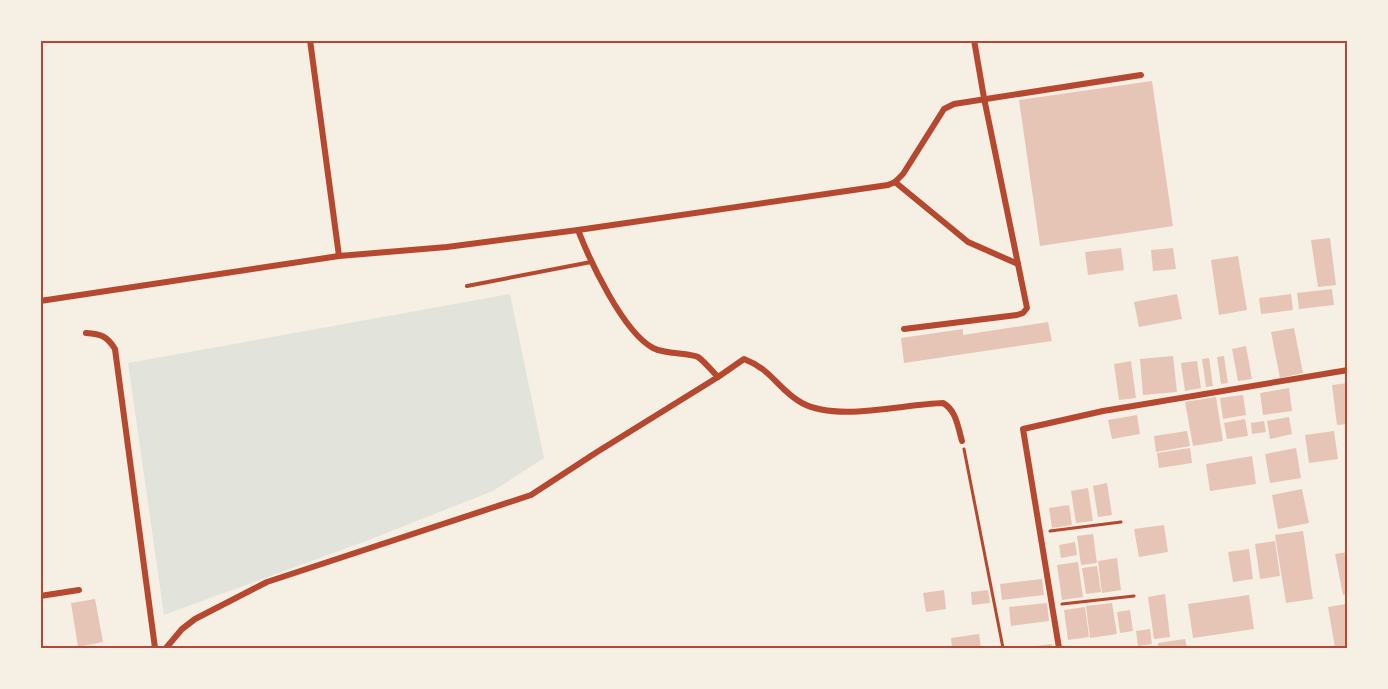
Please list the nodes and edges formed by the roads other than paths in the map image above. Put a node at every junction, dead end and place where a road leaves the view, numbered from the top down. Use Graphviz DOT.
graph roads {
  1 [pos="310,40"];
  2 [pos="975,40"];
  3 [pos="1142,75"];
  4 [pos="984,98"];
  5 [pos="895,182"];
  6 [pos="578,230"];
  7 [pos="339,256"];
  8 [pos="591,262"];
  9 [pos="1018,264"];
  10 [pos="468,286"];
  11 [pos="40,301"];
  12 [pos="904,329"];
  13 [pos="86,333"];
  14 [pos="1347,370"];
  15 [pos="718,377"];
  16 [pos="962,441"];
  17 [pos="79,590"];
  18 [pos="40,596"];
  19 [pos="155,648"];
  20 [pos="166,648"];
  21 [pos="1059,648"];
  1 -- 7 [label="street"];
  2 -- 4 [label="street"];
  3 -- 4 [label="street"];
  4 -- 5 [label="street"];
  4 -- 9 [label="street"];
  5 -- 6 [label="street"];
  5 -- 9 [label="street"];
  6 -- 7 [label="street"];
  6 -- 8 [label="street"];
  7 -- 11 [label="street"];
  8 -- 10 [label="lane"];
  8 -- 15 [label="street"];
  9 -- 12 [label="street"];
  13 -- 19 [label="street"];
  14 -- 21 [label="street"];
  15 -- 16 [label="street"];
  15 -- 20 [label="street"];
  17 -- 18 [label="street"];
}
